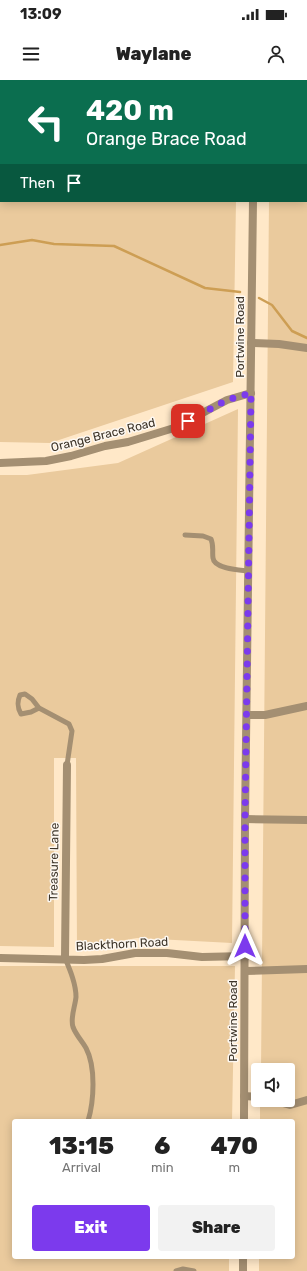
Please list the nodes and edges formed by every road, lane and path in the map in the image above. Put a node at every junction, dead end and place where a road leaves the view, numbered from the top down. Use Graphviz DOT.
graph roads {
  1 [pos="253,202"];
  2 [pos="251,342"];
  3 [pos="307,348"];
  4 [pos="251,393"];
  5 [pos="0,462"];
  6 [pos="185,535"];
  7 [pos="249,571"];
  8 [pos="307,706"];
  9 [pos="38,708"];
  10 [pos="247,714"];
  11 [pos="67,765"];
  12 [pos="245,819"];
  13 [pos="307,820"];
  14 [pos="246,956"];
  15 [pos="0,958"];
  16 [pos="65,958"];
  17 [pos="307,969"];
  18 [pos="245,971"];
  19 [pos="244,1096"];
  20 [pos="251,1096"];
  21 [pos="307,1100"];
  22 [pos="295,1104"];
  23 [pos="89,1119"];
  24 [pos="244,1119"];
  25 [pos="243,1259"];
  26 [pos="176,1271"];
  27 [pos="194,1271"];
  28 [pos="243,1271"];
  1 -- 2 [label="street, Portwine Road"];
  2 -- 3 [label="street"];
  2 -- 4 [label="street, Portwine Road"];
  4 -- 5 [label="street, Orange Brace Road"];
  4 -- 7 [label="street, Portwine Road"];
  6 -- 7 [label="lane"];
  7 -- 10 [label="street, Portwine Road"];
  8 -- 10 [label="street"];
  9 -- 9 [label="lane"];
  9 -- 11 [label="lane"];
  10 -- 12 [label="street, Portwine Road"];
  11 -- 16 [label="street, Treasure Lane"];
  12 -- 13 [label="street"];
  12 -- 14 [label="street, Portwine Road"];
  14 -- 16 [label="street, Blackthorn Road"];
  14 -- 18 [label="street, Portwine Road"];
  15 -- 16 [label="street, Blackthorn Road"];
  16 -- 23 [label="lane"];
  17 -- 18 [label="street"];
  18 -- 19 [label="street, Portwine Road"];
  19 -- 20 [label="street"];
  19 -- 24 [label="street, Portwine Road"];
  21 -- 22 [label="street"];
  25 -- 28 [label="street"];
  26 -- 27 [label="lane"];
}
